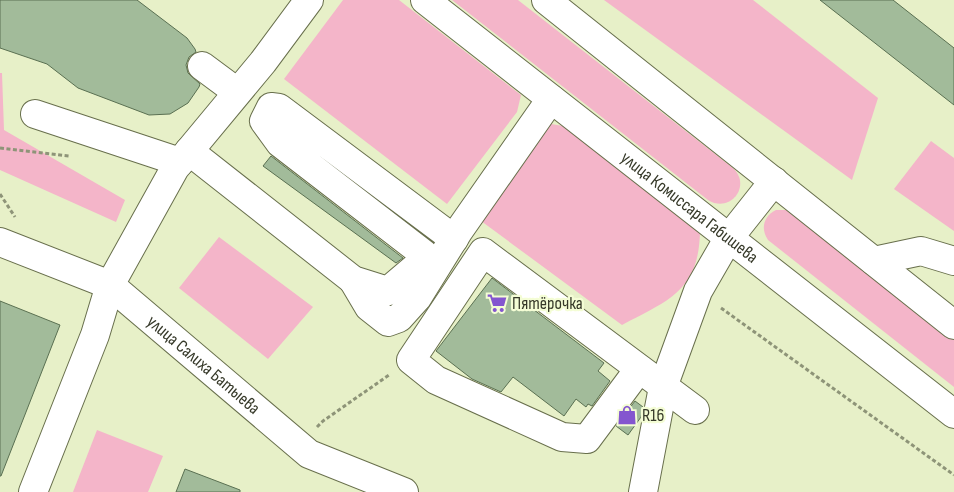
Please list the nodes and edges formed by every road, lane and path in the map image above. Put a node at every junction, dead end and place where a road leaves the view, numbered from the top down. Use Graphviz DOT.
graph roads {
  1 [pos="309,0"];
  2 [pos="425,0"];
  3 [pos="546,0"];
  4 [pos="202,66"];
  5 [pos="237,92"];
  6 [pos="550,99"];
  7 [pos="35,114"];
  8 [pos="184,156"];
  9 [pos="774,181"];
  10 [pos="454,239"];
  11 [pos="728,239"];
  12 [pos="0,242"];
  13 [pos="874,261"];
  14 [pos="954,261"];
  15 [pos="353,280"];
  16 [pos="110,285"];
  17 [pos="698,291"];
  18 [pos="954,325"];
  19 [pos="411,360"];
  20 [pos="639,369"];
  21 [pos="663,387"];
  22 [pos="695,410"];
  23 [pos="954,414"];
  24 [pos="301,447"];
  25 [pos="954,475"];
  26 [pos="33,492"];
  27 [pos="404,492"];
  28 [pos="643,492"];
  1 -- 5 [label="street"];
  2 -- 6 [label="street, улица Комиссара Габишева"];
  3 -- 9 [label="street"];
  4 -- 5 [label="street"];
  5 -- 8 [label="street"];
  6 -- 10 [label="street"];
  6 -- 11 [label="street, улица Комиссара Габишева"];
  7 -- 8 [label="street"];
  8 -- 15 [label="street"];
  8 -- 16 [label="street"];
  9 -- 11 [label="street"];
  9 -- 13 [label="street"];
  10 -- 15 [label="street"];
  10 -- 15 [label="street"];
  11 -- 17 [label="street"];
  11 -- 23 [label="street, улица Комиссара Габишева"];
  12 -- 16 [label="street, улица Салиха Батыева"];
  13 -- 14 [label="street"];
  13 -- 18 [label="street"];
  16 -- 24 [label="street, улица Салиха Батыева"];
  16 -- 26 [label="street"];
  17 -- 21 [label="street"];
  17 -- 25 [label="path"];
  19 -- 20 [label="street"];
  19 -- 20 [label="street"];
  19 -- 24 [label="path"];
  20 -- 21 [label="street"];
  21 -- 22 [label="street"];
  21 -- 28 [label="street"];
  24 -- 27 [label="street, улица Салиха Батыева"];
}
